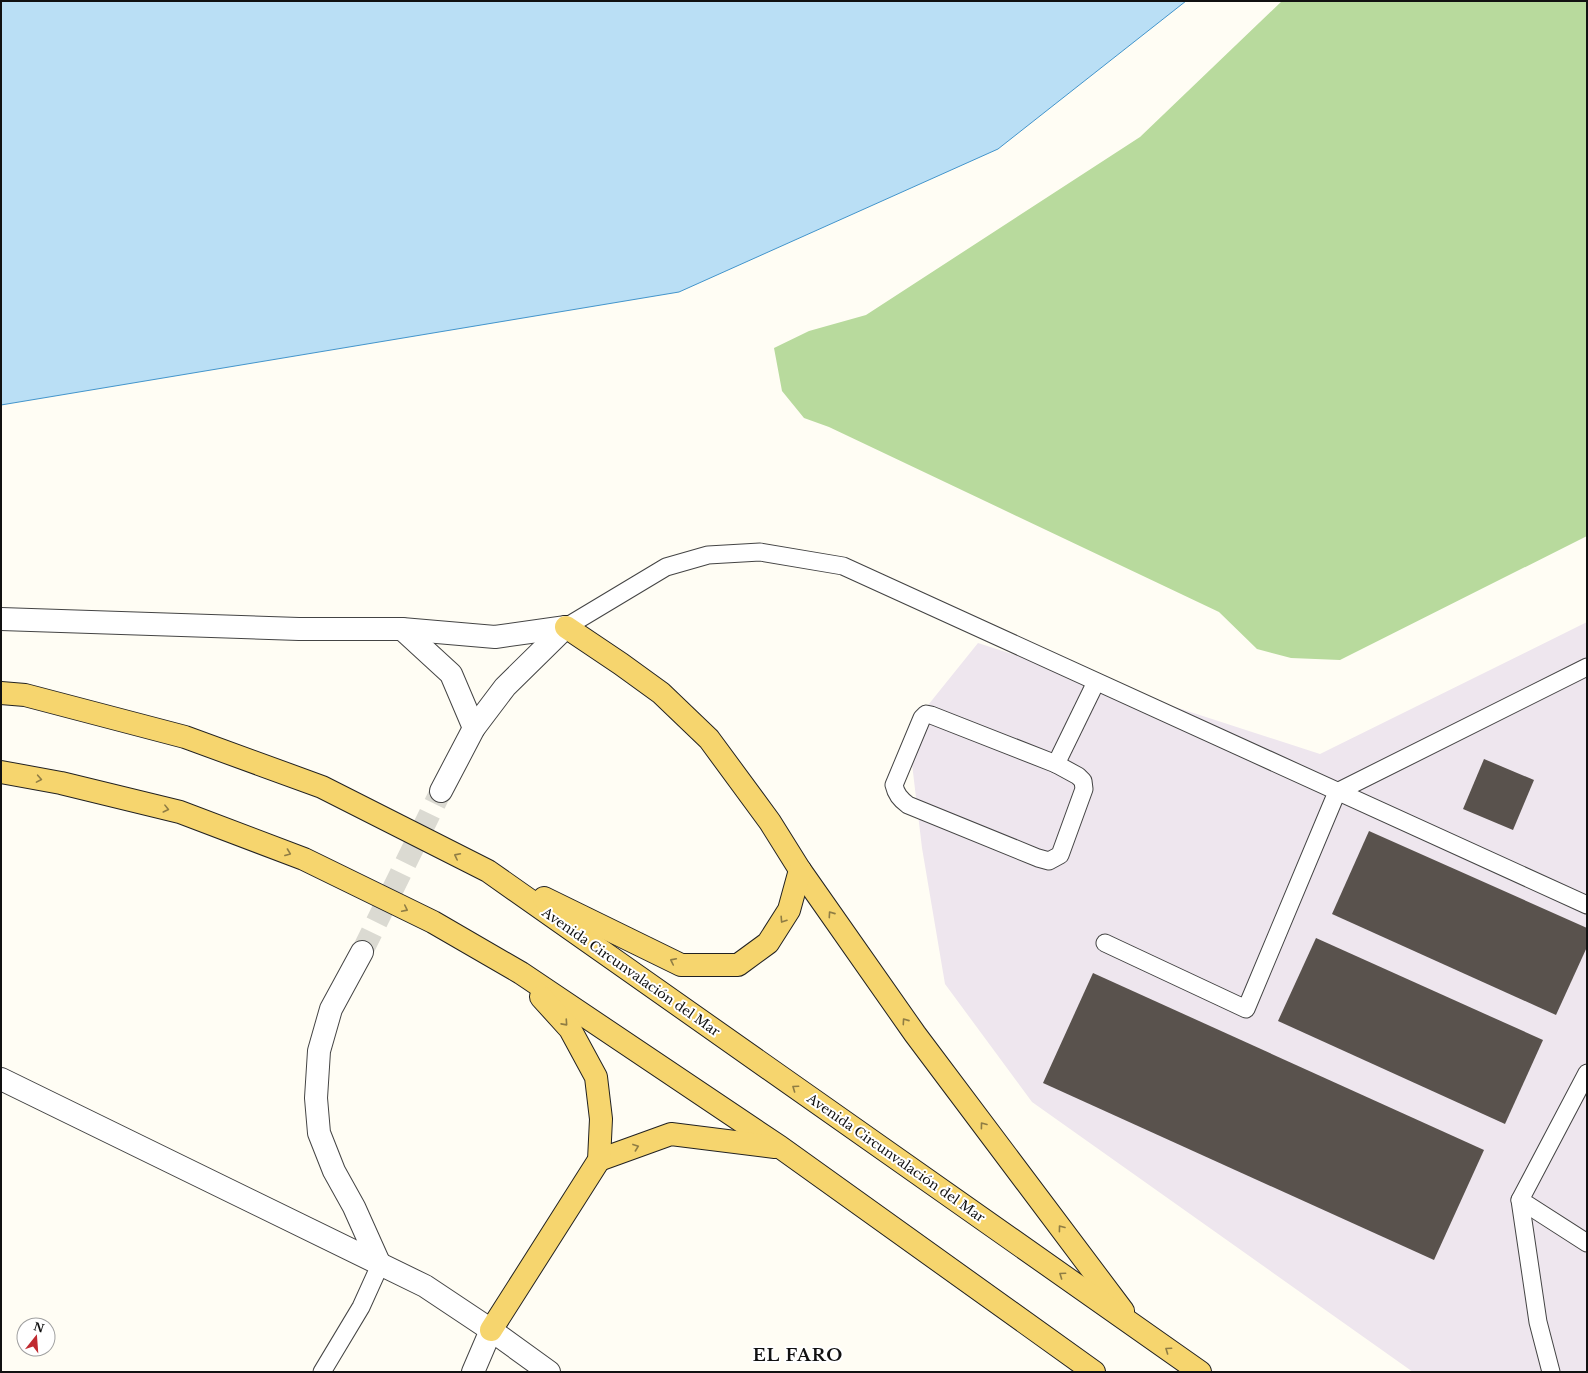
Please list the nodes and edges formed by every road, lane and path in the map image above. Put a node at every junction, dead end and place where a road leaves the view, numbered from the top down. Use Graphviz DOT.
graph roads {
  1 [pos="1,619"];
  2 [pos="566,628"];
  3 [pos="402,629"];
  4 [pos="1587,667"];
  5 [pos="1096,682"];
  6 [pos="1,693"];
  7 [pos="474,728"];
  8 [pos="1056,764"];
  9 [pos="1,772"];
  10 [pos="441,791"];
  11 [pos="1337,792"];
  12 [pos="800,870"];
  13 [pos="488,871"];
  14 [pos="1587,905"];
  15 [pos="1105,943"];
  16 [pos="362,952"];
  17 [pos="521,973"];
  18 [pos="1587,1073"];
  19 [pos="2,1083"];
  20 [pos="780,1147"];
  21 [pos="599,1160"];
  22 [pos="1520,1200"];
  23 [pos="1587,1244"];
  24 [pos="380,1265"];
  25 [pos="1135,1327"];
  26 [pos="491,1330"];
  27 [pos="322,1372"];
  28 [pos="473,1372"];
  29 [pos="549,1372"];
  30 [pos="1094,1372"];
  31 [pos="1200,1372"];
  32 [pos="1551,1372"];
  1 -- 3 [label="street"];
  2 -- 3 [label="street"];
  2 -- 5 [label="lane"];
  2 -- 7 [label="street"];
  2 -- 12 [label="main road"];
  3 -- 7 [label="street"];
  4 -- 11 [label="lane"];
  5 -- 8 [label="lane"];
  5 -- 11 [label="lane"];
  13 -- 6 [label="main road, Avenida Circunvalación del Mar, one-way"];
  7 -- 10 [label="street"];
  8 -- 8 [label="lane"];
  9 -- 17 [label="main road, one-way"];
  11 -- 14 [label="lane"];
  11 -- 15 [label="lane"];
  12 -- 13 [label="main road, one-way"];
  25 -- 12 [label="main road, one-way"];
  25 -- 13 [label="main road, Avenida Circunvalación del Mar, one-way"];
  16 -- 24 [label="street"];
  17 -- 20 [label="main road"];
  17 -- 21 [label="main road, one-way"];
  18 -- 22 [label="lane"];
  19 -- 24 [label="street"];
  21 -- 20 [label="main road, one-way"];
  20 -- 30 [label="main road"];
  21 -- 26 [label="main road"];
  22 -- 23 [label="lane"];
  22 -- 32 [label="lane"];
  24 -- 26 [label="street"];
  24 -- 27 [label="lane"];
  31 -- 25 [label="main road, Avenida Circunvalación del Mar, one-way"];
  26 -- 28 [label="street"];
  26 -- 29 [label="street"];
}
